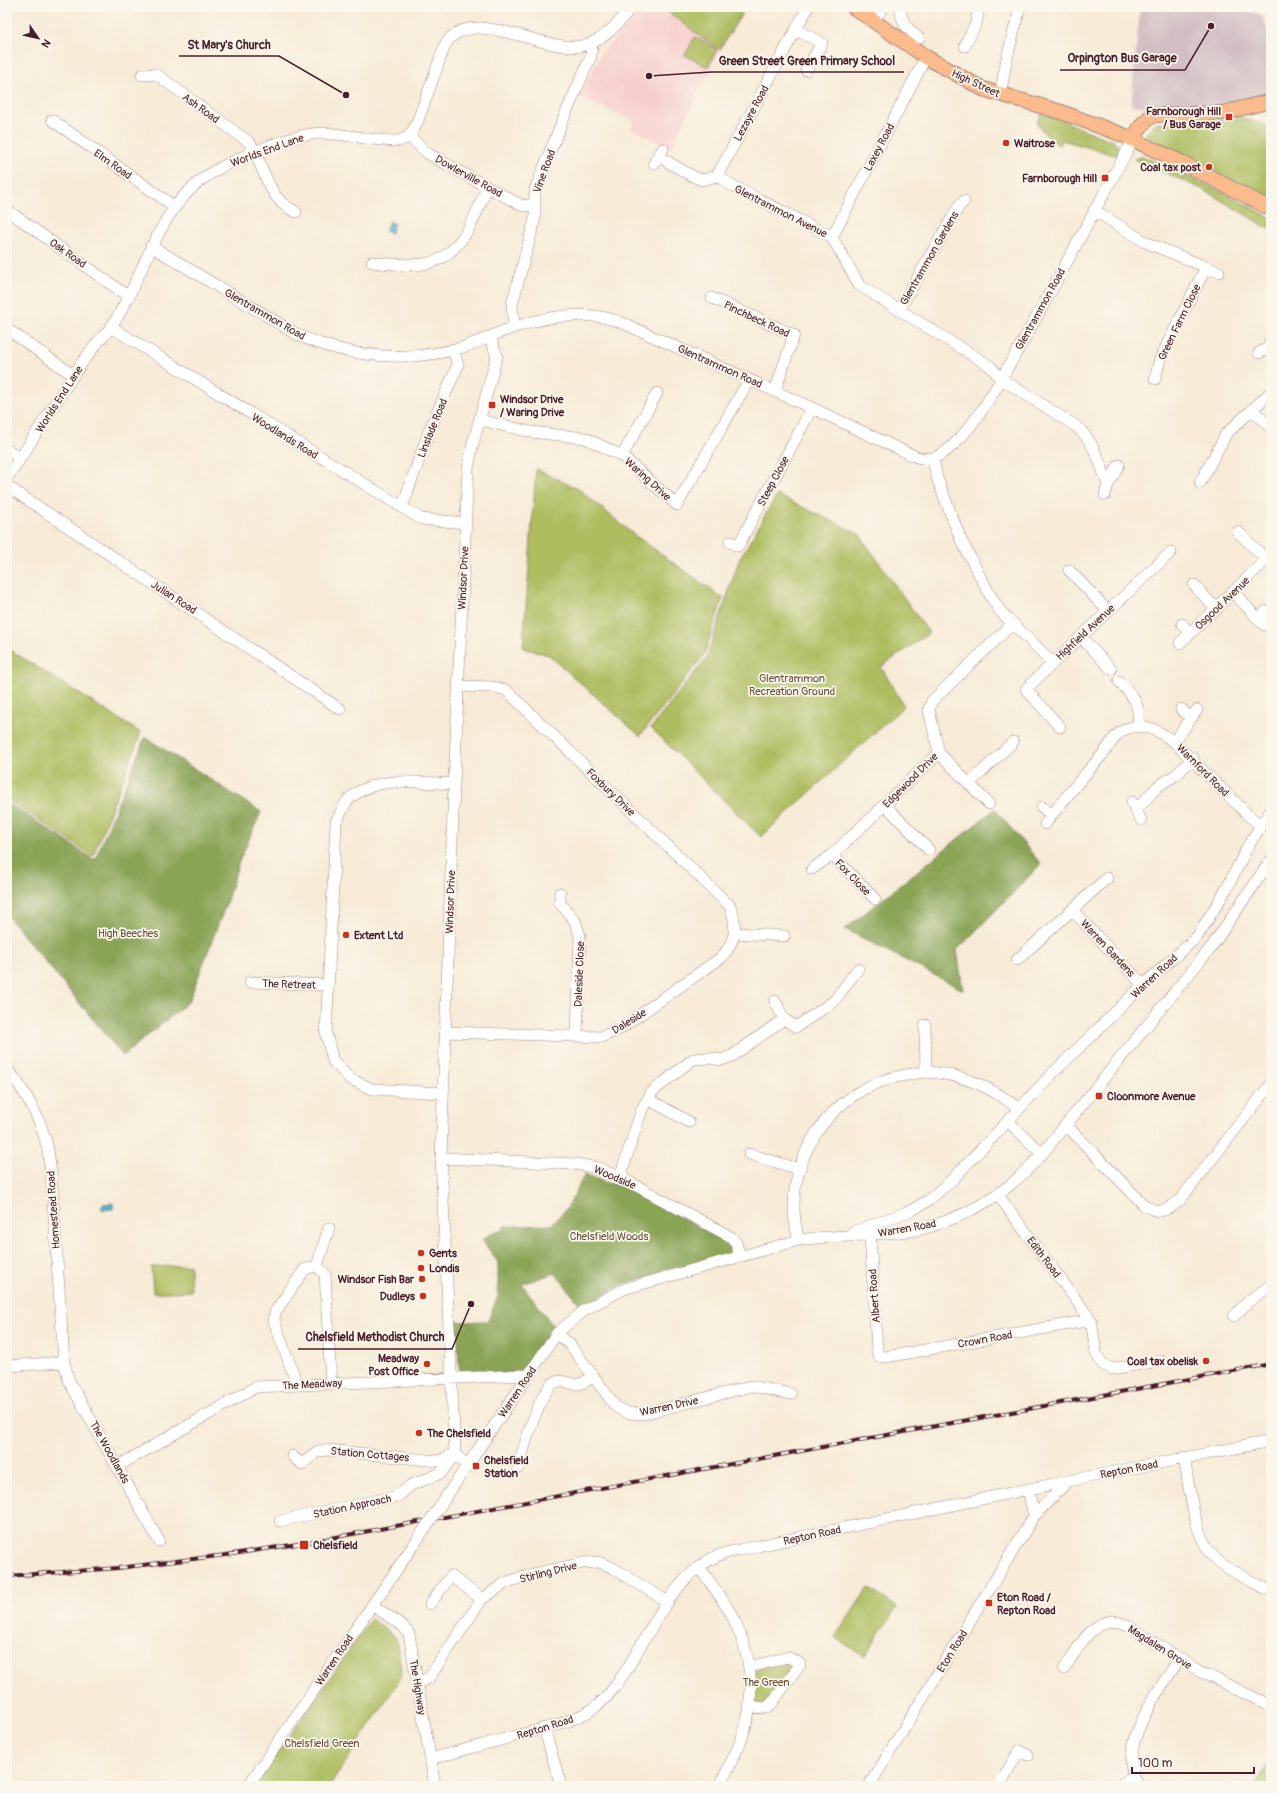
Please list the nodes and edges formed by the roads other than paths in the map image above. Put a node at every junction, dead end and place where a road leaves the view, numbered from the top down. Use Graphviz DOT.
graph roads {
  1 [pos="631,7"];
  2 [pos="808,7"];
  3 [pos="853,7"];
  4 [pos="883,7"];
  5 [pos="900,7"];
  6 [pos="978,7"];
  7 [pos="1020,7"];
  8 [pos="873,22"];
  9 [pos="796,30"];
  10 [pos="919,38"];
  11 [pos="592,43"];
  12 [pos="965,46"];
  13 [pos="926,57"];
  14 [pos="806,70"];
  15 [pos="142,75"];
  16 [pos="1000,95"];
  17 [pos="1271,101"];
  18 [pos="52,120"];
  19 [pos="409,136"];
  20 [pos="1133,140"];
  21 [pos="256,152"];
  22 [pos="658,156"];
  23 [pos="717,176"];
  24 [pos="487,187"];
  25 [pos="958,203"];
  26 [pos="534,204"];
  27 [pos="175,207"];
  28 [pos="1271,209"];
  29 [pos="7,210"];
  30 [pos="1094,210"];
  31 [pos="296,212"];
  32 [pos="832,237"];
  33 [pos="151,246"];
  34 [pos="372,262"];
  35 [pos="1206,267"];
  36 [pos="1219,272"];
  37 [pos="129,297"];
  38 [pos="712,298"];
  39 [pos="900,310"];
  40 [pos="111,327"];
  41 [pos="514,327"];
  42 [pos="7,329"];
  43 [pos="490,337"];
  44 [pos="453,349"];
  45 [pos="73,375"];
  46 [pos="1001,379"];
  47 [pos="1155,379"];
  48 [pos="749,380"];
  49 [pos="775,391"];
  50 [pos="657,392"];
  51 [pos="1271,392"];
  52 [pos="812,408"];
  53 [pos="1252,409"];
  54 [pos="480,420"];
  55 [pos="1271,428"];
  56 [pos="7,449"];
  57 [pos="622,456"];
  58 [pos="20,459"];
  59 [pos="933,459"];
  60 [pos="1119,464"];
  61 [pos="7,478"];
  62 [pos="1200,483"];
  63 [pos="7,486"];
  64 [pos="402,507"];
  65 [pos="466,523"];
  66 [pos="1238,532"];
  67 [pos="730,542"];
  68 [pos="1171,552"];
  69 [pos="1269,558"];
  70 [pos="1069,570"];
  71 [pos="1194,585"];
  72 [pos="1233,592"];
  73 [pos="1216,609"];
  74 [pos="1108,611"];
  75 [pos="1262,618"];
  76 [pos="1012,624"];
  77 [pos="1182,624"];
  78 [pos="1190,634"];
  79 [pos="1081,637"];
  80 [pos="1180,643"];
  81 [pos="1052,663"];
  82 [pos="1111,669"];
  83 [pos="1119,681"];
  84 [pos="459,686"];
  85 [pos="340,708"];
  86 [pos="1181,709"];
  87 [pos="1060,727"];
  88 [pos="1138,727"];
  89 [pos="1013,742"];
  90 [pos="1174,742"];
  91 [pos="939,753"];
  92 [pos="1193,758"];
  93 [pos="970,783"];
  94 [pos="454,784"];
  95 [pos="988,804"];
  96 [pos="885,805"];
  97 [pos="1042,807"];
  98 [pos="1271,810"];
  99 [pos="1141,820"];
  100 [pos="1261,825"];
  101 [pos="929,850"];
  102 [pos="832,855"];
  103 [pos="1271,860"];
  104 [pos="812,869"];
  105 [pos="1107,878"];
  106 [pos="560,893"];
  107 [pos="875,899"];
  108 [pos="1072,910"];
  109 [pos="734,933"];
  110 [pos="784,936"];
  111 [pos="1017,960"];
  112 [pos="853,971"];
  113 [pos="250,982"];
  114 [pos="328,985"];
  115 [pos="1143,985"];
  116 [pos="775,1001"];
  117 [pos="784,1019"];
  118 [pos="925,1025"];
  119 [pos="445,1032"];
  120 [pos="577,1037"];
  121 [pos="7,1068"];
  122 [pos="926,1072"];
  123 [pos="1271,1084"];
  124 [pos="443,1092"];
  125 [pos="648,1099"];
  126 [pos="1019,1109"];
  127 [pos="1008,1121"];
  128 [pos="689,1122"];
  129 [pos="1066,1125"];
  130 [pos="749,1154"];
  131 [pos="1042,1154"];
  132 [pos="441,1158"];
  133 [pos="799,1169"];
  134 [pos="620,1177"];
  135 [pos="998,1195"];
  136 [pos="329,1228"];
  137 [pos="845,1235"];
  138 [pos="870,1235"];
  139 [pos="800,1240"];
  140 [pos="740,1256"];
  141 [pos="318,1266"];
  142 [pos="1271,1285"];
  143 [pos="1234,1316"];
  144 [pos="1091,1320"];
  145 [pos="557,1333"];
  146 [pos="880,1357"];
  147 [pos="1160,1361"];
  148 [pos="64,1362"];
  149 [pos="7,1366"];
  150 [pos="528,1375"];
  151 [pos="593,1377"];
  152 [pos="452,1378"];
  153 [pos="331,1383"];
  154 [pos="297,1384"];
  155 [pos="791,1394"];
  156 [pos="1271,1441"];
  157 [pos="455,1454"];
  158 [pos="292,1456"];
  159 [pos="1184,1457"];
  160 [pos="118,1466"];
  161 [pos="467,1466"];
  162 [pos="518,1468"];
  163 [pos="1068,1481"];
  164 [pos="1028,1489"];
  165 [pos="1034,1516"];
  166 [pos="280,1521"];
  167 [pos="159,1541"];
  168 [pos="699,1567"];
  169 [pos="1271,1591"];
  170 [pos="482,1599"];
  171 [pos="668,1602"];
  172 [pos="430,1604"];
  173 [pos="372,1605"];
  174 [pos="1179,1660"];
  175 [pos="750,1667"];
  176 [pos="1064,1669"];
  177 [pos="418,1683"];
  178 [pos="1271,1706"];
  179 [pos="751,1707"];
  180 [pos="544,1728"];
  181 [pos="1028,1755"];
  182 [pos="430,1760"];
  183 [pos="1136,1782"];
  184 [pos="248,1786"];
  185 [pos="435,1786"];
  186 [pos="561,1786"];
  187 [pos="718,1786"];
  188 [pos="869,1786"];
  189 [pos="999,1786"];
  190 [pos="1117,1786"];
  1 -- 11 [label="street"];
  2 -- 9 [label="street, Lezayre Road"];
  3 -- 8 [label="main road, High Street"];
  4 -- 8 [label="street"];
  5 -- 10 [label="street"];
  6 -- 12 [label="street"];
  7 -- 16 [label="street"];
  8 -- 13 [label="main road, High Street"];
  9 -- 14 [label="street"];
  9 -- 23 [label="street, Lezayre Road"];
  11 -- 19 [label="street"];
  11 -- 26 [label="street, Vine Road"];
  13 -- 16 [label="main road, High Street"];
  13 -- 32 [label="street, Laxey Road"];
  15 -- 21 [label="street, Ash Road"];
  16 -- 20 [label="main road, High Street"];
  17 -- 20 [label="main road"];
  18 -- 27 [label="street, Elm Road"];
  19 -- 21 [label="street, Worlds End Lane"];
  19 -- 24 [label="street, Dowlerville Road"];
  20 -- 28 [label="main road, High Street"];
  20 -- 30 [label="street, Glentrammon Road"];
  21 -- 27 [label="street, Worlds End Lane"];
  21 -- 31 [label="street, Ash Road"];
  22 -- 23 [label="street"];
  23 -- 32 [label="street, Glentrammon Avenue"];
  24 -- 26 [label="street, Dowlerville Road"];
  24 -- 34 [label="street"];
  25 -- 39 [label="street, Glentrammon Gardens"];
  26 -- 41 [label="street, Vine Road"];
  27 -- 33 [label="street, Worlds End Lane"];
  29 -- 37 [label="street, Oak Road"];
  30 -- 35 [label="street"];
  30 -- 46 [label="street, Glentrammon Road"];
  32 -- 39 [label="street, Glentrammon Avenue"];
  33 -- 37 [label="street, Worlds End Lane"];
  33 -- 44 [label="street, Glentrammon Road"];
  35 -- 36 [label="street"];
  35 -- 47 [label="street, Green Farm Close"];
  37 -- 40 [label="street, Worlds End Lane"];
  38 -- 49 [label="street, Pinchbeck Road"];
  39 -- 46 [label="street, Glentrammon Avenue"];
  40 -- 45 [label="street, Worlds End Lane"];
  40 -- 64 [label="street, Woodlands Road"];
  41 -- 43 [label="street, Glentrammon Road"];
  41 -- 48 [label="street, Glentrammon Road"];
  42 -- 45 [label="street"];
  43 -- 44 [label="street, Glentrammon Road"];
  43 -- 54 [label="street, Windsor Drive"];
  44 -- 64 [label="street, Linslade Road"];
  45 -- 58 [label="street, Worlds End Lane"];
  46 -- 59 [label="street, Glentrammon Road"];
  46 -- 60 [label="street, Glentrammon Avenue"];
  48 -- 49 [label="street, Glentrammon Road"];
  48 -- 57 [label="street, Waring Drive"];
  49 -- 52 [label="street, Glentrammon Road"];
  50 -- 57 [label="street"];
  51 -- 53 [label="street"];
  52 -- 59 [label="street, Glentrammon Road"];
  52 -- 67 [label="street, Steep Close"];
  53 -- 55 [label="street"];
  53 -- 62 [label="street"];
  54 -- 57 [label="street, Waring Drive"];
  54 -- 65 [label="street, Windsor Drive"];
  56 -- 58 [label="street"];
  58 -- 61 [label="street, Worlds End Lane"];
  59 -- 76 [label="street, Highfield Avenue"];
  63 -- 85 [label="street, Julian Road"];
  64 -- 65 [label="street, Woodlands Road"];
  65 -- 84 [label="street, Windsor Drive"];
  66 -- 69 [label="street"];
  68 -- 74 [label="street, Highfield Avenue"];
  69 -- 72 [label="street, Osgood Avenue"];
  70 -- 74 [label="street"];
  71 -- 73 [label="street"];
  72 -- 73 [label="street, Osgood Avenue"];
  72 -- 75 [label="street"];
  73 -- 78 [label="street, Osgood Avenue"];
  74 -- 79 [label="street, Highfield Avenue"];
  76 -- 81 [label="street, Highfield Avenue"];
  76 -- 91 [label="street, Edgewood Drive"];
  77 -- 78 [label="street, Osgood Avenue"];
  78 -- 80 [label="street, Osgood Avenue"];
  79 -- 81 [label="street, Highfield Avenue"];
  79 -- 82 [label="street"];
  81 -- 87 [label="street"];
  83 -- 88 [label="street"];
  84 -- 94 [label="street, Windsor Drive"];
  84 -- 109 [label="street, Foxbury Drive"];
  86 -- 90 [label="street"];
  88 -- 90 [label="street, Warnford Road"];
  88 -- 97 [label="street"];
  89 -- 93 [label="street"];
  90 -- 92 [label="street, Warnford Road"];
  91 -- 93 [label="street"];
  91 -- 96 [label="street, Edgewood Drive"];
  92 -- 99 [label="street"];
  92 -- 100 [label="street, Warnford Road"];
  93 -- 95 [label="street"];
  94 -- 114 [label="street"];
  94 -- 119 [label="street, Windsor Drive"];
  96 -- 101 [label="street"];
  96 -- 102 [label="street, Edgewood Drive"];
  98 -- 100 [label="street, Warren Road"];
  100 -- 115 [label="street, Warren Road"];
  102 -- 104 [label="street, Edgewood Drive"];
  102 -- 107 [label="street, Fox Close"];
  103 -- 129 [label="street, Warren Road"];
  105 -- 108 [label="street, Warren Gardens"];
  106 -- 120 [label="street, Daleside Close"];
  108 -- 111 [label="street, Warren Gardens"];
  108 -- 115 [label="street, Warren Gardens"];
  109 -- 110 [label="street"];
  109 -- 120 [label="street, Daleside"];
  112 -- 117 [label="street"];
  113 -- 114 [label="street, The Retreat"];
  114 -- 124 [label="street"];
  115 -- 126 [label="street, Warren Road"];
  116 -- 117 [label="street"];
  117 -- 125 [label="street"];
  118 -- 122 [label="street"];
  119 -- 120 [label="street, Daleside"];
  119 -- 124 [label="street, Windsor Drive"];
  121 -- 148 [label="street, Homestead Road"];
  122 -- 126 [label="street"];
  122 -- 133 [label="street"];
  123 -- 129 [label="street"];
  124 -- 132 [label="street, Windsor Drive"];
  125 -- 128 [label="street"];
  125 -- 134 [label="street"];
  126 -- 127 [label="street, Warren Road"];
  127 -- 131 [label="street"];
  127 -- 137 [label="street, Warren Road"];
  129 -- 131 [label="street, Warren Road"];
  130 -- 133 [label="street"];
  131 -- 135 [label="street, Warren Road"];
  132 -- 134 [label="street, Woodside"];
  132 -- 152 [label="street, Windsor Drive"];
  133 -- 139 [label="street"];
  134 -- 140 [label="street, Woodside"];
  135 -- 138 [label="street, Warren Road"];
  135 -- 144 [label="street, Edith Road"];
  136 -- 141 [label="street"];
  137 -- 138 [label="street, Warren Road"];
  137 -- 139 [label="street, Warren Road"];
  138 -- 146 [label="street, Albert Road"];
  139 -- 140 [label="street, Warren Road"];
  140 -- 145 [label="street, Warren Road"];
  141 -- 153 [label="street"];
  141 -- 154 [label="street"];
  142 -- 143 [label="street"];
  144 -- 146 [label="street, Crown Road"];
  144 -- 147 [label="street"];
  145 -- 150 [label="street, Warren Road"];
  145 -- 151 [label="street, Warren Drive"];
  148 -- 149 [label="street"];
  148 -- 160 [label="street, The Woodlands"];
  150 -- 152 [label="street, The Meadway"];
  150 -- 161 [label="street, Warren Road"];
  151 -- 155 [label="street, Warren Drive"];
  151 -- 162 [label="street"];
  152 -- 153 [label="street, The Meadway"];
  152 -- 157 [label="street, Windsor Drive"];
  153 -- 154 [label="street, The Meadway"];
  154 -- 160 [label="street, The Meadway"];
  156 -- 159 [label="street, Repton Road"];
  157 -- 158 [label="street, Station Cottages"];
  157 -- 161 [label="street"];
  157 -- 166 [label="street, Station Approach"];
  159 -- 163 [label="street, Repton Road"];
  159 -- 169 [label="street"];
  160 -- 167 [label="street, The Woodlands"];
  161 -- 173 [label="street, Warren Road, bridge"];
  163 -- 164 [label="street, Repton Road"];
  163 -- 165 [label="street, Eton Road"];
  164 -- 165 [label="street"];
  164 -- 168 [label="street, Repton Road"];
  165 -- 188 [label="street, Eton Road"];
  168 -- 171 [label="street, Repton Road"];
  168 -- 175 [label="street"];
  170 -- 171 [label="street, Stirling Drive"];
  170 -- 172 [label="street"];
  170 -- 177 [label="street, Stirling Drive"];
  171 -- 180 [label="street, Repton Road"];
  173 -- 177 [label="street, The Highway"];
  173 -- 184 [label="street, Warren Road"];
  174 -- 176 [label="street, Magdalen Grove"];
  174 -- 178 [label="street, Magdalen Grove"];
  174 -- 183 [label="street"];
  175 -- 179 [label="street"];
  175 -- 179 [label="street"];
  177 -- 182 [label="street, The Highway"];
  179 -- 187 [label="street"];
  180 -- 182 [label="street, Repton Road"];
  180 -- 186 [label="street"];
  181 -- 189 [label="street"];
  182 -- 185 [label="street, The Highway"];
  183 -- 190 [label="street"];
}
